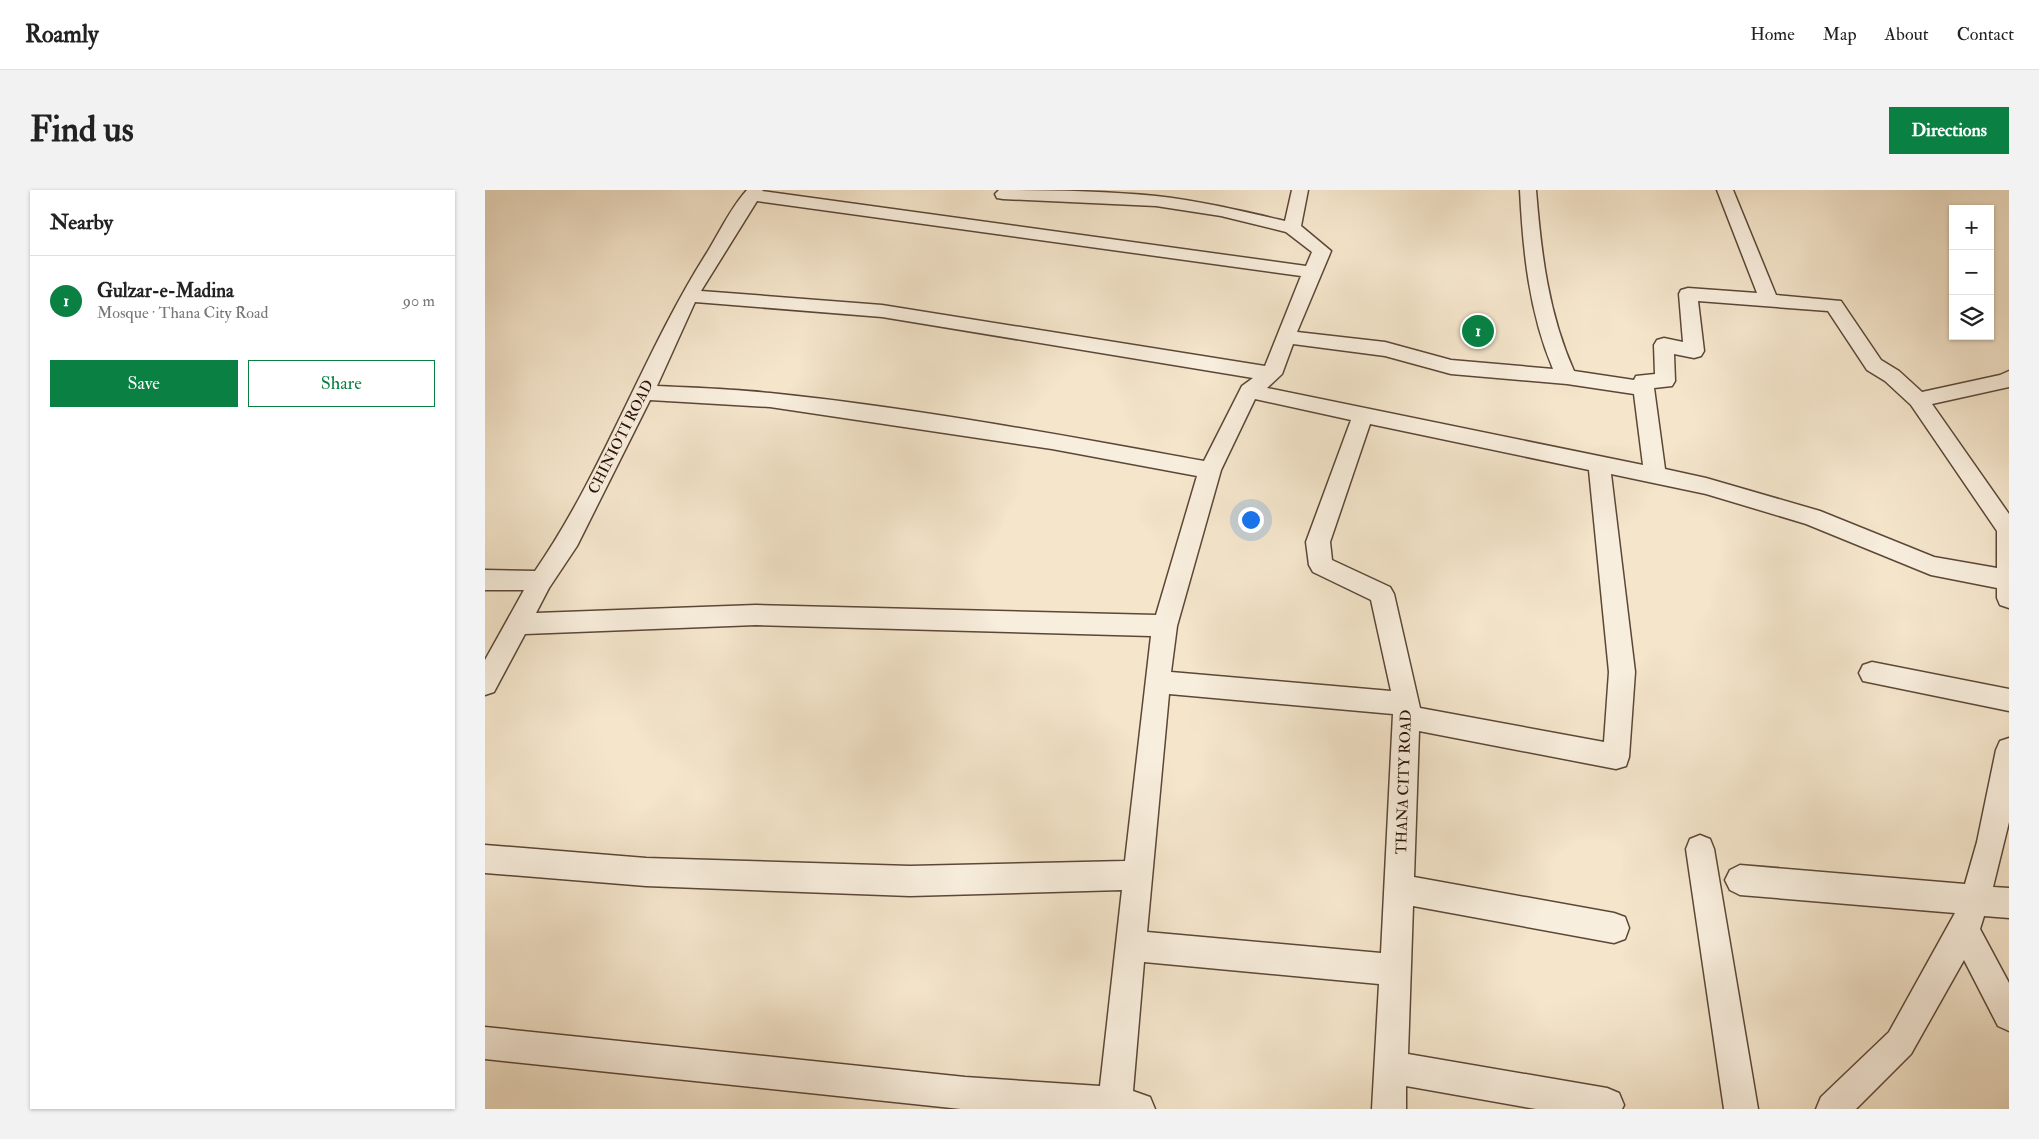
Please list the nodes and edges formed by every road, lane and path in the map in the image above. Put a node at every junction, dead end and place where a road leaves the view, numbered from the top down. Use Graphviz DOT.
graph roads {
  1 [pos="1300,190"];
  2 [pos="1528,190"];
  3 [pos="1725,190"];
  4 [pos="753,192"];
  5 [pos="1003,194"];
  6 [pos="1099,194"];
  7 [pos="1188,198"];
  8 [pos="1292,228"];
  9 [pos="1312,272"];
  10 [pos="689,296"];
  11 [pos="1769,300"];
  12 [pos="1287,337"];
  13 [pos="1272,374"];
  14 [pos="1567,376"];
  15 [pos="2009,378"];
  16 [pos="1643,388"];
  17 [pos="1249,391"];
  18 [pos="644,392"];
  19 [pos="1918,400"];
  20 [pos="1363,414"];
  21 [pos="1599,464"];
  22 [pos="1210,470"];
  23 [pos="1655,476"];
  24 [pos="485,580"];
  25 [pos="541,582"];
  26 [pos="2008,589"];
  27 [pos="518,624"];
  28 [pos="1165,626"];
  29 [pos="1871,673"];
  30 [pos="1157,682"];
  31 [pos="485,684"];
  32 [pos="2009,700"];
  33 [pos="1407,710"];
  34 [pos="2009,750"];
  35 [pos="1701,849"];
  36 [pos="485,859"];
  37 [pos="1139,875"];
  38 [pos="1740,880"];
  39 [pos="1400,889"];
  40 [pos="1975,900"];
  41 [pos="2009,903"];
  42 [pos="1614,928"];
  43 [pos="1964,930"];
  44 [pos="1130,946"];
  45 [pos="1394,970"];
  46 [pos="2009,1015"];
  47 [pos="485,1043"];
  48 [pos="1391,1067"];
  49 [pos="1607,1105"];
  50 [pos="1127,1106"];
  51 [pos="1389,1109"];
  52 [pos="1741,1109"];
  53 [pos="1833,1109"];
  1 -- 8 [label="street"];
  2 -- 14 [label="street"];
  3 -- 11 [label="street"];
  4 -- 9 [label="street"];
  4 -- 10 [label="street, CHINIOTI ROAD"];
  5 -- 6 [label="street"];
  6 -- 7 [label="street"];
  7 -- 8 [label="street"];
  8 -- 9 [label="street"];
  9 -- 12 [label="street"];
  10 -- 13 [label="street"];
  10 -- 18 [label="street, CHINIOTI ROAD"];
  11 -- 16 [label="street"];
  11 -- 19 [label="street"];
  12 -- 13 [label="street"];
  12 -- 14 [label="street"];
  13 -- 17 [label="street"];
  14 -- 16 [label="street"];
  15 -- 19 [label="street"];
  16 -- 23 [label="street"];
  17 -- 20 [label="street"];
  17 -- 22 [label="street"];
  18 -- 22 [label="street"];
  18 -- 25 [label="street, CHINIOTI ROAD"];
  19 -- 26 [label="street"];
  20 -- 21 [label="street"];
  20 -- 33 [label="street, THANA CITY ROAD"];
  21 -- 23 [label="street"];
  21 -- 33 [label="street"];
  22 -- 28 [label="street"];
  23 -- 26 [label="street"];
  24 -- 25 [label="street"];
  25 -- 27 [label="street, CHINIOTI ROAD"];
  27 -- 28 [label="street"];
  27 -- 31 [label="street, CHINIOTI ROAD"];
  28 -- 30 [label="street"];
  29 -- 32 [label="street"];
  30 -- 33 [label="street"];
  30 -- 37 [label="street"];
  33 -- 39 [label="street, THANA CITY ROAD"];
  34 -- 40 [label="street"];
  35 -- 52 [label="street"];
  36 -- 37 [label="street"];
  37 -- 44 [label="street"];
  38 -- 40 [label="street"];
  39 -- 42 [label="street"];
  39 -- 45 [label="street, THANA CITY ROAD"];
  40 -- 41 [label="street"];
  40 -- 43 [label="street"];
  43 -- 46 [label="street"];
  43 -- 53 [label="street"];
  44 -- 45 [label="street"];
  44 -- 50 [label="street"];
  45 -- 48 [label="street, THANA CITY ROAD"];
  47 -- 50 [label="street"];
  48 -- 49 [label="street"];
  48 -- 51 [label="street, THANA CITY ROAD"];
}
